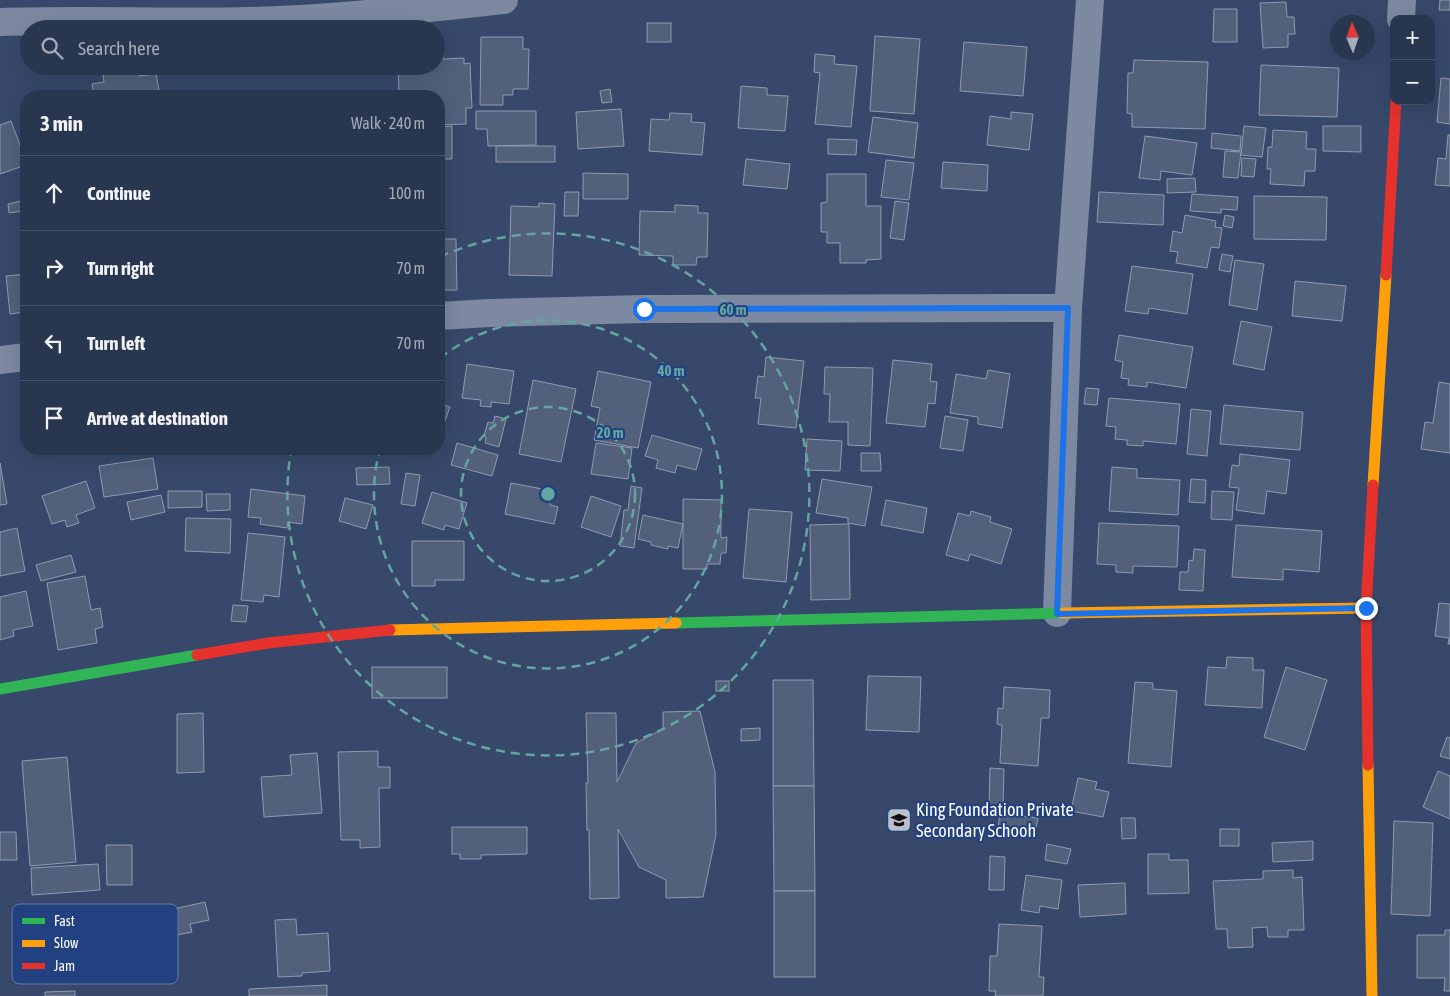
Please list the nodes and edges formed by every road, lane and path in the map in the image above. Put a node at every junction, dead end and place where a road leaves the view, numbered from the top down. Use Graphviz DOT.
graph roads {
  1 [pos="504,0"];
  2 [pos="1090,0"];
  3 [pos="1402,0"];
  4 [pos="68,10"];
  5 [pos="1401,15"];
  6 [pos="236,20"];
  7 [pos="274,20"];
  8 [pos="0,22"];
  9 [pos="1396,105"];
  10 [pos="1068,308"];
  11 [pos="445,316"];
  12 [pos="20,358"];
  13 [pos="0,360"];
  14 [pos="1366,608"];
  15 [pos="1057,614"];
  16 [pos="0,689"];
  17 [pos="1372,996"];
  1 -- 7 [label="street"];
  2 -- 10 [label="street"];
  3 -- 5 [label="street"];
  4 -- 6 [label="street"];
  4 -- 8 [label="street"];
  9 -- 14 [label="street"];
  10 -- 11 [label="street"];
  10 -- 15 [label="street"];
  12 -- 13 [label="street"];
  14 -- 15 [label="street"];
  14 -- 17 [label="street"];
  15 -- 16 [label="street"];
}
